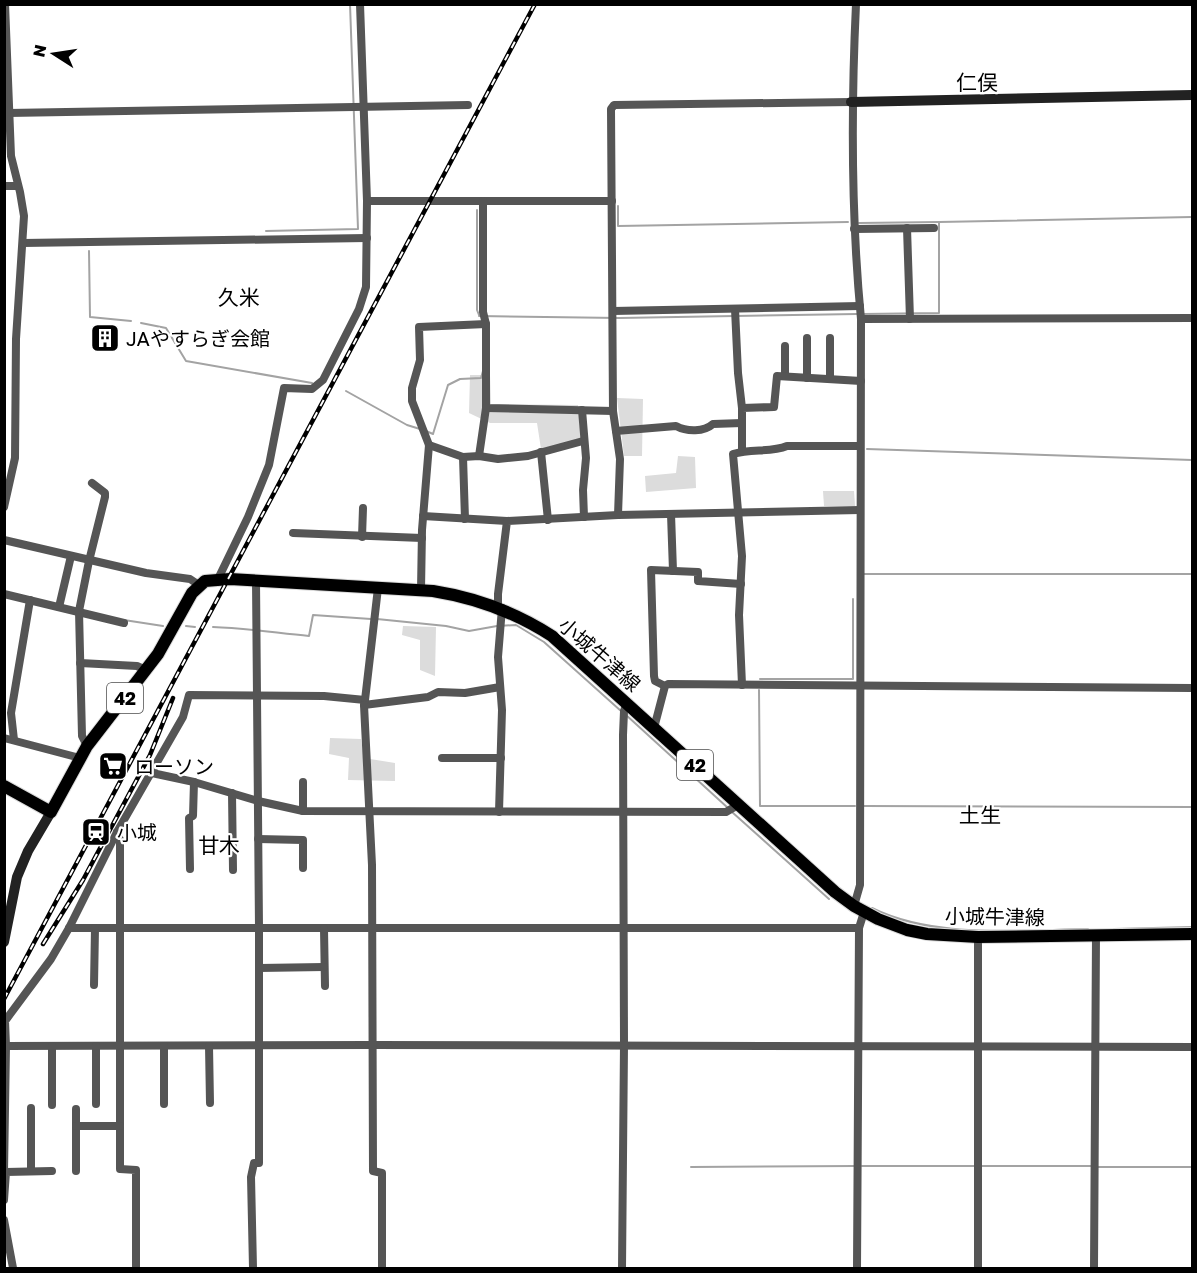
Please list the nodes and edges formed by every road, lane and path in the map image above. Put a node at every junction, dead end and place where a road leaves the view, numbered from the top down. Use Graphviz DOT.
graph roads {
  1 [pos="5,4"];
  2 [pos="360,4"];
  3 [pos="856,4"];
  4 [pos="1192,95"];
  5 [pos="851,102"];
  6 [pos="468,105"];
  7 [pos="364,106"];
  8 [pos="8,113"];
  9 [pos="4,186"];
  10 [pos="17,186"];
  11 [pos="367,201"];
  12 [pos="483,201"];
  13 [pos="612,201"];
  14 [pos="908,228"];
  15 [pos="934,228"];
  16 [pos="854,229"];
  17 [pos="367,238"];
  18 [pos="23,243"];
  19 [pos="860,306"];
  20 [pos="735,309"];
  21 [pos="613,311"];
  22 [pos="1192,318"];
  23 [pos="861,319"];
  24 [pos="910,319"];
  25 [pos="482,324"];
  26 [pos="807,338"];
  27 [pos="830,338"];
  28 [pos="785,346"];
  29 [pos="785,376"];
  30 [pos="807,378"];
  31 [pos="830,379"];
  32 [pos="861,381"];
  33 [pos="486,408"];
  34 [pos="742,408"];
  35 [pos="582,410"];
  36 [pos="613,411"];
  37 [pos="4,412"];
  38 [pos="16,412"];
  39 [pos="742,423"];
  40 [pos="616,431"];
  41 [pos="583,441"];
  42 [pos="429,445"];
  43 [pos="860,446"];
  44 [pos="742,451"];
  45 [pos="541,452"];
  46 [pos="479,456"];
  47 [pos="463,457"];
  48 [pos="92,483"];
  49 [pos="4,507"];
  50 [pos="363,508"];
  51 [pos="860,510"];
  52 [pos="739,512"];
  53 [pos="671,514"];
  54 [pos="618,515"];
  55 [pos="423,516"];
  56 [pos="584,518"];
  57 [pos="465,519"];
  58 [pos="548,520"];
  59 [pos="507,521"];
  60 [pos="293,533"];
  61 [pos="362,537"];
  62 [pos="422,538"];
  63 [pos="4,540"];
  64 [pos="71,556"];
  65 [pos="89,561"];
  66 [pos="673,571"];
  67 [pos="218,579"];
  68 [pos="256,581"];
  69 [pos="741,584"];
  70 [pos="199,585"];
  71 [pos="378,588"];
  72 [pos="422,590"];
  73 [pos="4,594"];
  74 [pos="30,600"];
  75 [pos="59,607"];
  76 [pos="500,608"];
  77 [pos="80,609"];
  78 [pos="124,623"];
  79 [pos="80,663"];
  80 [pos="146,670"];
  81 [pos="742,685"];
  82 [pos="664,686"];
  83 [pos="859,686"];
  84 [pos="500,687"];
  85 [pos="1192,688"];
  86 [pos="257,695"];
  87 [pos="364,703"];
  88 [pos="625,711"];
  89 [pos="654,728"];
  90 [pos="4,738"];
  91 [pos="14,740"];
  92 [pos="87,746"];
  93 [pos="80,758"];
  94 [pos="442,758"];
  95 [pos="501,758"];
  96 [pos="152,773"];
  97 [pos="194,782"];
  98 [pos="303,782"];
  99 [pos="4,786"];
  100 [pos="232,793"];
  101 [pos="258,801"];
  102 [pos="734,808"];
  103 [pos="303,811"];
  104 [pos="51,812"];
  105 [pos="370,812"];
  106 [pos="500,812"];
  107 [pos="623,812"];
  108 [pos="117,832"];
  109 [pos="258,839"];
  110 [pos="303,868"];
  111 [pos="190,869"];
  112 [pos="234,870"];
  113 [pos="859,909"];
  114 [pos="7,917"];
  115 [pos="259,927"];
  116 [pos="69,928"];
  117 [pos="95,928"];
  118 [pos="120,928"];
  119 [pos="372,928"];
  120 [pos="624,928"];
  121 [pos="859,928"];
  122 [pos="324,929"];
  123 [pos="1192,933"];
  124 [pos="1096,936"];
  125 [pos="978,937"];
  126 [pos="4,942"];
  127 [pos="324,967"];
  128 [pos="259,968"];
  129 [pos="94,985"];
  130 [pos="325,986"];
  131 [pos="259,1045"];
  132 [pos="372,1045"];
  133 [pos="624,1045"];
  134 [pos="858,1045"];
  135 [pos="6,1046"];
  136 [pos="52,1046"];
  137 [pos="96,1046"];
  138 [pos="121,1046"];
  139 [pos="164,1046"];
  140 [pos="209,1046"];
  141 [pos="980,1046"];
  142 [pos="1096,1047"];
  143 [pos="1192,1047"];
  144 [pos="5,1078"];
  145 [pos="210,1103"];
  146 [pos="96,1104"];
  147 [pos="164,1104"];
  148 [pos="52,1105"];
  149 [pos="31,1108"];
  150 [pos="76,1109"];
  151 [pos="5,1118"];
  152 [pos="76,1126"];
  153 [pos="120,1126"];
  154 [pos="76,1170"];
  155 [pos="51,1171"];
  156 [pos="5,1172"];
  157 [pos="32,1172"];
  158 [pos="4,1200"];
  159 [pos="4,1220"];
  160 [pos="13,1269"];
  161 [pos="136,1269"];
  162 [pos="253,1269"];
  163 [pos="382,1269"];
  164 [pos="622,1269"];
  165 [pos="857,1269"];
  166 [pos="978,1269"];
  167 [pos="1094,1269"];
  1 -- 8 [label="street"];
  2 -- 7 [label="street"];
  3 -- 5 [label="street"];
  4 -- 5 [label="street"];
  5 -- 13 [label="street"];
  5 -- 16 [label="street"];
  6 -- 7 [label="street"];
  7 -- 8 [label="street"];
  7 -- 11 [label="street"];
  8 -- 10 [label="street"];
  9 -- 10 [label="street"];
  10 -- 18 [label="street"];
  11 -- 12 [label="street"];
  11 -- 17 [label="street"];
  12 -- 13 [label="street"];
  12 -- 25 [label="street"];
  13 -- 21 [label="street"];
  14 -- 15 [label="street"];
  14 -- 16 [label="street"];
  14 -- 24 [label="street"];
  16 -- 19 [label="street"];
  17 -- 18 [label="street"];
  17 -- 67 [label="street"];
  18 -- 38 [label="street"];
  19 -- 20 [label="street"];
  19 -- 23 [label="street"];
  20 -- 21 [label="street"];
  20 -- 34 [label="street"];
  21 -- 36 [label="street"];
  22 -- 24 [label="street"];
  23 -- 24 [label="street"];
  23 -- 32 [label="street"];
  25 -- 33 [label="street"];
  25 -- 42 [label="street"];
  26 -- 30 [label="street"];
  27 -- 31 [label="street"];
  28 -- 29 [label="street"];
  29 -- 30 [label="street"];
  29 -- 34 [label="street"];
  30 -- 31 [label="street"];
  31 -- 32 [label="street"];
  32 -- 43 [label="street"];
  33 -- 35 [label="street"];
  33 -- 46 [label="street"];
  34 -- 39 [label="street"];
  35 -- 36 [label="street"];
  35 -- 41 [label="street"];
  36 -- 40 [label="street"];
  37 -- 38 [label="street"];
  38 -- 49 [label="street"];
  39 -- 40 [label="street"];
  39 -- 44 [label="street"];
  40 -- 54 [label="street"];
  41 -- 45 [label="street"];
  41 -- 56 [label="street"];
  42 -- 47 [label="street"];
  42 -- 55 [label="street"];
  43 -- 44 [label="street"];
  43 -- 51 [label="street"];
  44 -- 52 [label="street"];
  45 -- 46 [label="street"];
  45 -- 58 [label="street"];
  46 -- 47 [label="street"];
  47 -- 57 [label="street"];
  48 -- 65 [label="street"];
  50 -- 61 [label="street"];
  51 -- 52 [label="street"];
  51 -- 83 [label="street"];
  52 -- 53 [label="street"];
  52 -- 69 [label="street"];
  53 -- 54 [label="street"];
  53 -- 66 [label="street"];
  54 -- 56 [label="street"];
  55 -- 57 [label="street"];
  55 -- 62 [label="street"];
  56 -- 58 [label="street"];
  57 -- 59 [label="street"];
  58 -- 59 [label="street"];
  59 -- 76 [label="street"];
  60 -- 61 [label="street"];
  61 -- 62 [label="street"];
  62 -- 72 [label="street"];
  63 -- 64 [label="street"];
  64 -- 65 [label="street"];
  64 -- 75 [label="street"];
  65 -- 70 [label="street"];
  65 -- 77 [label="street"];
  66 -- 69 [label="street"];
  66 -- 82 [label="street"];
  67 -- 68 [label="main road, 小城牛津線 / 42"];
  67 -- 70 [label="main road, 小城牛津線 / 42"];
  68 -- 71 [label="main road, 小城牛津線 / 42"];
  68 -- 86 [label="street"];
  69 -- 81 [label="street"];
  70 -- 80 [label="main road, 42"];
  71 -- 72 [label="main road, 小城牛津線 / 42"];
  71 -- 87 [label="street"];
  72 -- 76 [label="main road, 小城牛津線 / 42"];
  73 -- 74 [label="street"];
  74 -- 75 [label="street"];
  74 -- 91 [label="street"];
  75 -- 77 [label="street"];
  76 -- 84 [label="street"];
  76 -- 88 [label="main road, 小城牛津線 / 42"];
  77 -- 78 [label="street"];
  77 -- 79 [label="street"];
  79 -- 80 [label="street"];
  79 -- 92 [label="street"];
  80 -- 92 [label="main road, 42"];
  81 -- 82 [label="street"];
  81 -- 83 [label="street"];
  82 -- 89 [label="street"];
  83 -- 85 [label="street"];
  83 -- 113 [label="street"];
  84 -- 87 [label="street"];
  84 -- 95 [label="street"];
  86 -- 87 [label="street"];
  86 -- 96 [label="street"];
  86 -- 101 [label="street"];
  87 -- 105 [label="street"];
  88 -- 89 [label="main road, 小城牛津線 / 42"];
  88 -- 107 [label="street"];
  89 -- 102 [label="main road, 小城牛津線 / 42"];
  90 -- 91 [label="street"];
  91 -- 93 [label="street"];
  92 -- 93 [label="main road, 42"];
  93 -- 104 [label="main road, 42"];
  94 -- 95 [label="street"];
  95 -- 106 [label="street"];
  96 -- 97 [label="street"];
  96 -- 108 [label="street"];
  97 -- 100 [label="street"];
  97 -- 111 [label="street"];
  98 -- 103 [label="street"];
  99 -- 104 [label="main road"];
  100 -- 101 [label="street"];
  100 -- 112 [label="street"];
  101 -- 103 [label="street"];
  101 -- 109 [label="street"];
  102 -- 107 [label="street"];
  102 -- 113 [label="main road, 小城牛津線 / 42"];
  103 -- 105 [label="street"];
  104 -- 114 [label="street"];
  105 -- 106 [label="street"];
  105 -- 119 [label="street"];
  106 -- 107 [label="street"];
  107 -- 120 [label="street"];
  108 -- 116 [label="street"];
  108 -- 118 [label="street"];
  109 -- 110 [label="street"];
  109 -- 115 [label="street"];
  113 -- 121 [label="street"];
  113 -- 125 [label="main road, 小城牛津線 / 42"];
  114 -- 126 [label="street"];
  115 -- 118 [label="street"];
  115 -- 122 [label="street"];
  115 -- 128 [label="street"];
  116 -- 117 [label="street"];
  116 -- 135 [label="street"];
  117 -- 118 [label="street"];
  117 -- 129 [label="street"];
  118 -- 138 [label="street"];
  119 -- 120 [label="street"];
  119 -- 122 [label="street"];
  119 -- 132 [label="street"];
  120 -- 121 [label="street"];
  120 -- 133 [label="street"];
  121 -- 134 [label="street"];
  122 -- 127 [label="street"];
  123 -- 124 [label="main road, 小城牛津線 / 42"];
  124 -- 125 [label="main road, 小城牛津線 / 42"];
  124 -- 142 [label="street"];
  125 -- 141 [label="street"];
  127 -- 128 [label="street"];
  127 -- 130 [label="street"];
  128 -- 131 [label="street"];
  131 -- 132 [label="street"];
  131 -- 140 [label="street"];
  131 -- 162 [label="street"];
  132 -- 133 [label="street"];
  132 -- 163 [label="street"];
  133 -- 134 [label="street"];
  133 -- 164 [label="street"];
  134 -- 141 [label="street"];
  134 -- 165 [label="street"];
  135 -- 136 [label="street"];
  135 -- 144 [label="street"];
  136 -- 137 [label="street"];
  136 -- 148 [label="street"];
  137 -- 138 [label="street"];
  137 -- 146 [label="street"];
  138 -- 139 [label="street"];
  138 -- 153 [label="street"];
  139 -- 140 [label="street"];
  139 -- 147 [label="street"];
  140 -- 145 [label="street"];
  141 -- 142 [label="street"];
  141 -- 166 [label="street"];
  142 -- 143 [label="street"];
  142 -- 167 [label="street"];
  144 -- 151 [label="street"];
  149 -- 157 [label="street"];
  150 -- 152 [label="street"];
  151 -- 156 [label="street"];
  152 -- 153 [label="street"];
  152 -- 154 [label="street"];
  153 -- 161 [label="street"];
  155 -- 157 [label="street"];
  156 -- 157 [label="street"];
  156 -- 158 [label="street"];
  159 -- 160 [label="street"];
}
